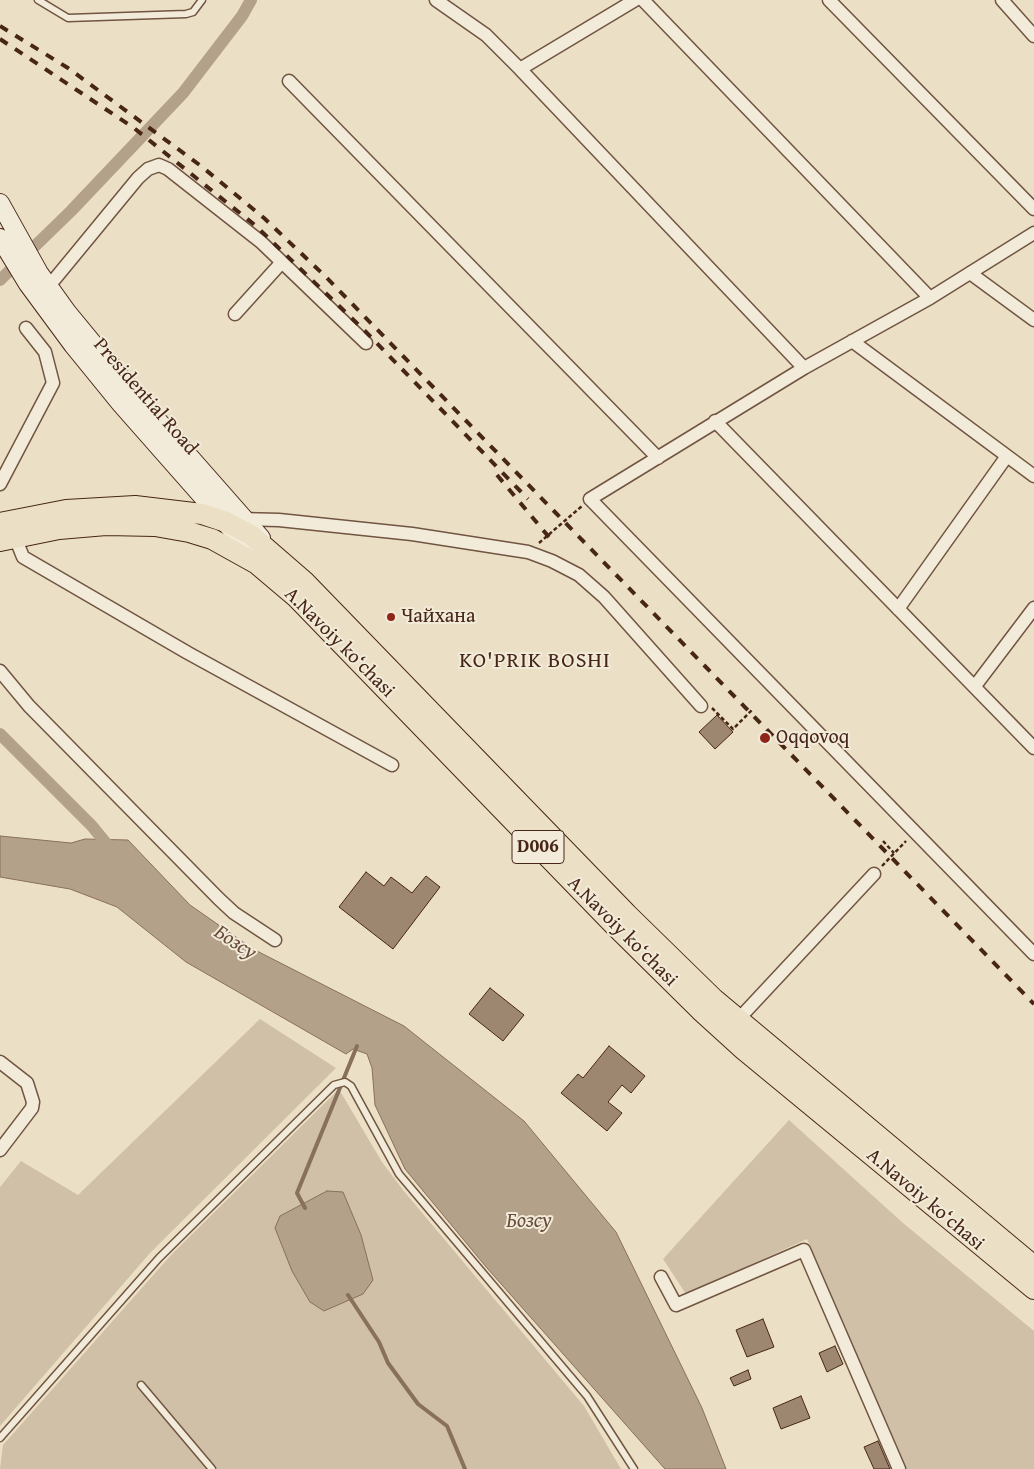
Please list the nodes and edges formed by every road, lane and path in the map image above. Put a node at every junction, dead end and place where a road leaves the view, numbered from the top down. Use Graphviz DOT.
graph roads {
  1 [pos="38,0"];
  2 [pos="202,0"];
  3 [pos="436,0"];
  4 [pos="635,0"];
  5 [pos="643,0"];
  6 [pos="829,0"];
  7 [pos="1002,0"];
  8 [pos="1034,36"];
  9 [pos="520,69"];
  10 [pos="289,81"];
  11 [pos="0,203"];
  12 [pos="1034,209"];
  13 [pos="1034,233"];
  14 [pos="0,238"];
  15 [pos="16,251"];
  16 [pos="282,262"];
  17 [pos="970,273"];
  18 [pos="38,281"];
  19 [pos="930,298"];
  20 [pos="235,314"];
  21 [pos="1034,320"];
  22 [pos="26,328"];
  23 [pos="852,341"];
  24 [pos="366,343"];
  25 [pos="804,368"];
  26 [pos="715,421"];
  27 [pos="1007,456"];
  28 [pos="658,458"];
  29 [pos="1034,476"];
  30 [pos="0,484"];
  31 [pos="590,499"];
  32 [pos="234,520"];
  33 [pos="0,523"];
  34 [pos="7,539"];
  35 [pos="223,543"];
  36 [pos="528,552"];
  37 [pos="274,565"];
  38 [pos="1034,608"];
  39 [pos="898,609"];
  40 [pos="0,670"];
  41 [pos="976,686"];
  42 [pos="701,706"];
  43 [pos="752,710"];
  44 [pos="1034,748"];
  45 [pos="392,765"];
  46 [pos="915,832"];
  47 [pos="883,841"];
  48 [pos="894,853"];
  49 [pos="874,874"];
  50 [pos="275,940"];
  51 [pos="1034,954"];
  52 [pos="732,1027"];
  53 [pos="0,1062"];
  54 [pos="0,1150"];
  55 [pos="991,1243"];
  56 [pos="1034,1266"];
  57 [pos="661,1277"];
  58 [pos="1034,1289"];
  59 [pos="141,1385"];
  60 [pos="0,1438"];
  61 [pos="212,1469"];
  62 [pos="634,1469"];
  63 [pos="899,1469"];
  1 -- 2 [label="lane"];
  3 -- 9 [label="street"];
  4 -- 9 [label="street"];
  5 -- 19 [label="street"];
  6 -- 12 [label="street"];
  7 -- 8 [label="street"];
  9 -- 25 [label="street"];
  10 -- 28 [label="street"];
  11 -- 15 [label="street"];
  13 -- 17 [label="street"];
  14 -- 15 [label="street"];
  15 -- 18 [label="street, Presidential Road"];
  16 -- 18 [label="street"];
  16 -- 20 [label="street"];
  16 -- 24 [label="street"];
  17 -- 19 [label="street"];
  17 -- 21 [label="street"];
  18 -- 32 [label="street, Presidential Road"];
  19 -- 23 [label="street"];
  22 -- 30 [label="street"];
  23 -- 25 [label="street"];
  23 -- 27 [label="street"];
  25 -- 26 [label="street"];
  26 -- 28 [label="street"];
  26 -- 39 [label="street"];
  27 -- 29 [label="street"];
  27 -- 39 [label="street"];
  28 -- 31 [label="street"];
  31 -- 36 [label="path"];
  31 -- 46 [label="street"];
  32 -- 33 [label="main road, D006"];
  32 -- 35 [label="street"];
  32 -- 36 [label="street"];
  32 -- 37 [label="main road, D006"];
  34 -- 35 [label="main road, A.Navoiy ko‘chasi / D006"];
  34 -- 45 [label="street"];
  35 -- 37 [label="main road, A.Navoiy ko‘chasi / D006"];
  36 -- 42 [label="street"];
  37 -- 52 [label="main road, D006"];
  38 -- 41 [label="street"];
  39 -- 41 [label="street"];
  40 -- 50 [label="street"];
  41 -- 44 [label="street"];
  42 -- 43 [label="path"];
  46 -- 48 [label="path"];
  46 -- 51 [label="street"];
  47 -- 48 [label="path"];
  48 -- 49 [label="path"];
  49 -- 52 [label="street"];
  52 -- 55 [label="main road, D006"];
  53 -- 54 [label="street"];
  55 -- 56 [label="main road, D006"];
  55 -- 58 [label="main road, A.Navoiy ko‘chasi / D006"];
  57 -- 63 [label="street"];
  59 -- 61 [label="lane"];
  60 -- 62 [label="lane"];
}
